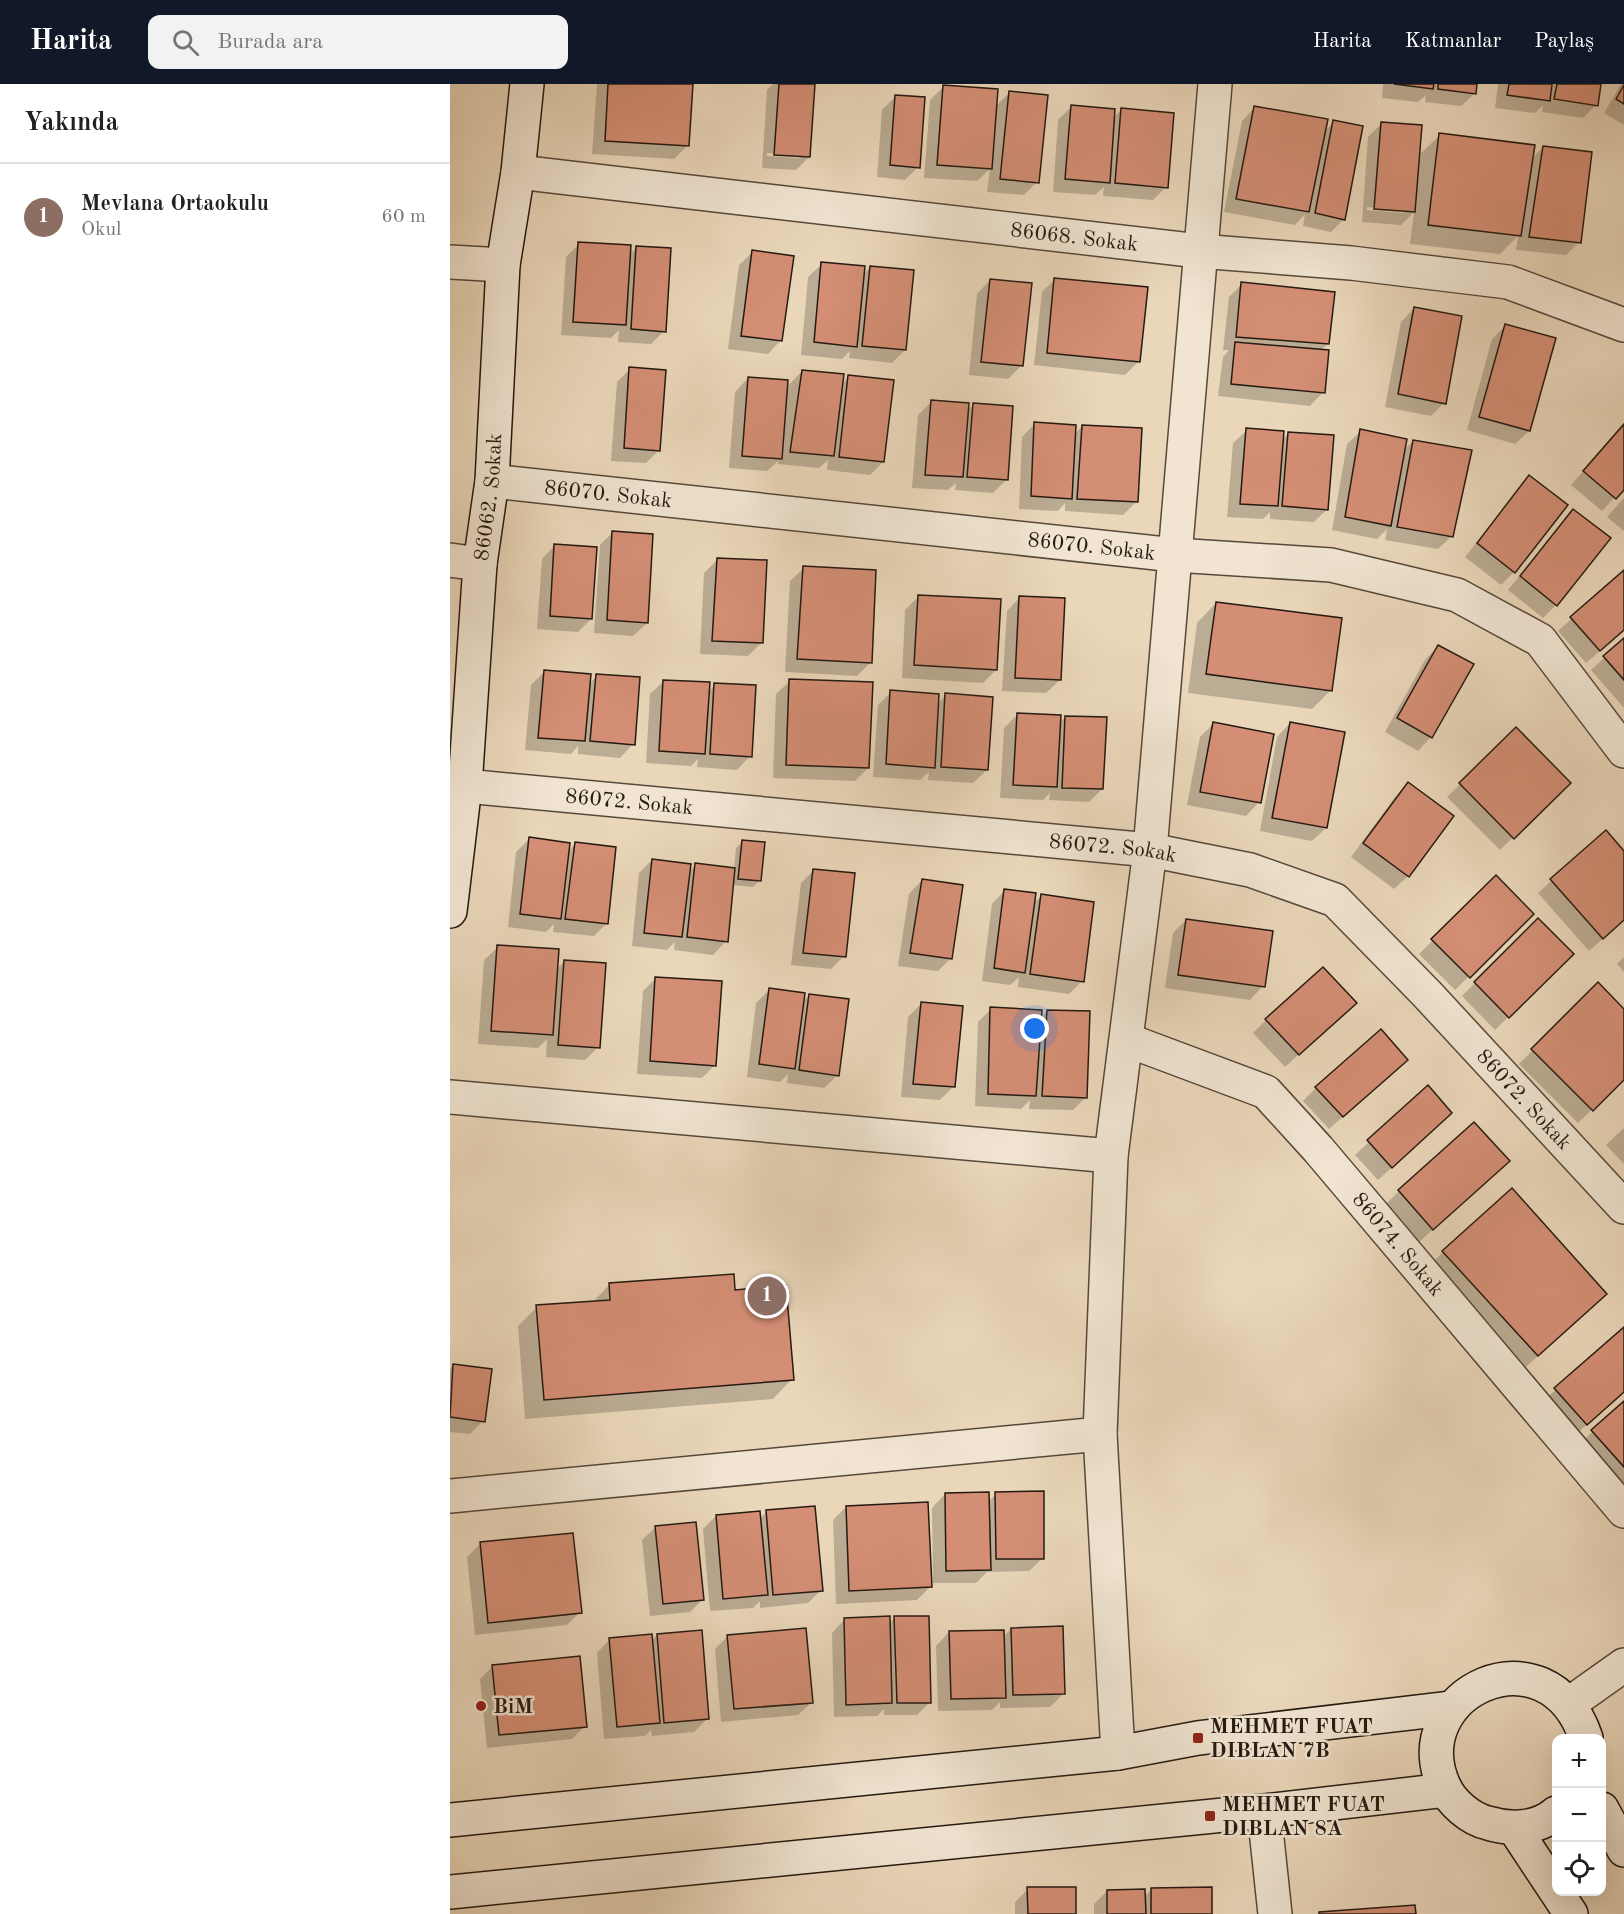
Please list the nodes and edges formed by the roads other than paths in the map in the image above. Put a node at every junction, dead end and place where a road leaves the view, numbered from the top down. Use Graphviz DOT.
graph roads {
  1 [pos="527,84"];
  2 [pos="1215,84"];
  3 [pos="518,172"];
  4 [pos="1199,251"];
  5 [pos="450,262"];
  6 [pos="503,265"];
  7 [pos="1624,325"];
  8 [pos="492,481"];
  9 [pos="1175,555"];
  10 [pos="465,562"];
  11 [pos="1624,752"];
  12 [pos="465,786"];
  13 [pos="1150,850"];
  14 [pos="450,911"];
  15 [pos="1127,1040"];
  16 [pos="450,1097"];
  17 [pos="1111,1155"];
  18 [pos="1624,1207"];
  19 [pos="1100,1434"];
  20 [pos="450,1496"];
  21 [pos="1624,1511"];
  22 [pos="1624,1665"];
  23 [pos="1569,1704"];
  24 [pos="1452,1708"];
  25 [pos="1585,1734"];
  26 [pos="1118,1753"];
  27 [pos="1446,1790"];
  28 [pos="1264,1811"];
  29 [pos="1552,1815"];
  30 [pos="1606,1816"];
  31 [pos="450,1820"];
  32 [pos="1514,1828"];
  33 [pos="1624,1850"];
  34 [pos="450,1892"];
  35 [pos="1275,1914"];
  36 [pos="1571,1914"];
  1 -- 3 [label="street, 86062. Sokak"];
  2 -- 4 [label="street"];
  3 -- 4 [label="street, 86068. Sokak"];
  3 -- 6 [label="street, 86062. Sokak"];
  4 -- 7 [label="street, 86068. Sokak"];
  4 -- 9 [label="street"];
  5 -- 6 [label="street"];
  6 -- 8 [label="street, 86062. Sokak"];
  8 -- 9 [label="street, 86070. Sokak"];
  8 -- 10 [label="street, 86062. Sokak"];
  9 -- 11 [label="street, 86070. Sokak"];
  9 -- 13 [label="street"];
  10 -- 12 [label="street, 86062. Sokak"];
  12 -- 13 [label="street, 86072. Sokak"];
  12 -- 14 [label="street, 86062. Sokak"];
  13 -- 15 [label="street"];
  13 -- 18 [label="street, 86072. Sokak"];
  15 -- 17 [label="street"];
  15 -- 21 [label="street, 86074. Sokak"];
  16 -- 17 [label="street"];
  17 -- 19 [label="street"];
  19 -- 20 [label="street"];
  19 -- 26 [label="street"];
  22 -- 23 [label="street"];
  23 -- 24 [label="street"];
  23 -- 25 [label="street"];
  24 -- 26 [label="street"];
  24 -- 27 [label="street"];
  26 -- 31 [label="street"];
  27 -- 28 [label="street"];
  27 -- 32 [label="street"];
  28 -- 34 [label="street"];
  28 -- 35 [label="street"];
  29 -- 32 [label="street"];
  30 -- 33 [label="street"];
  32 -- 36 [label="street"];
}
